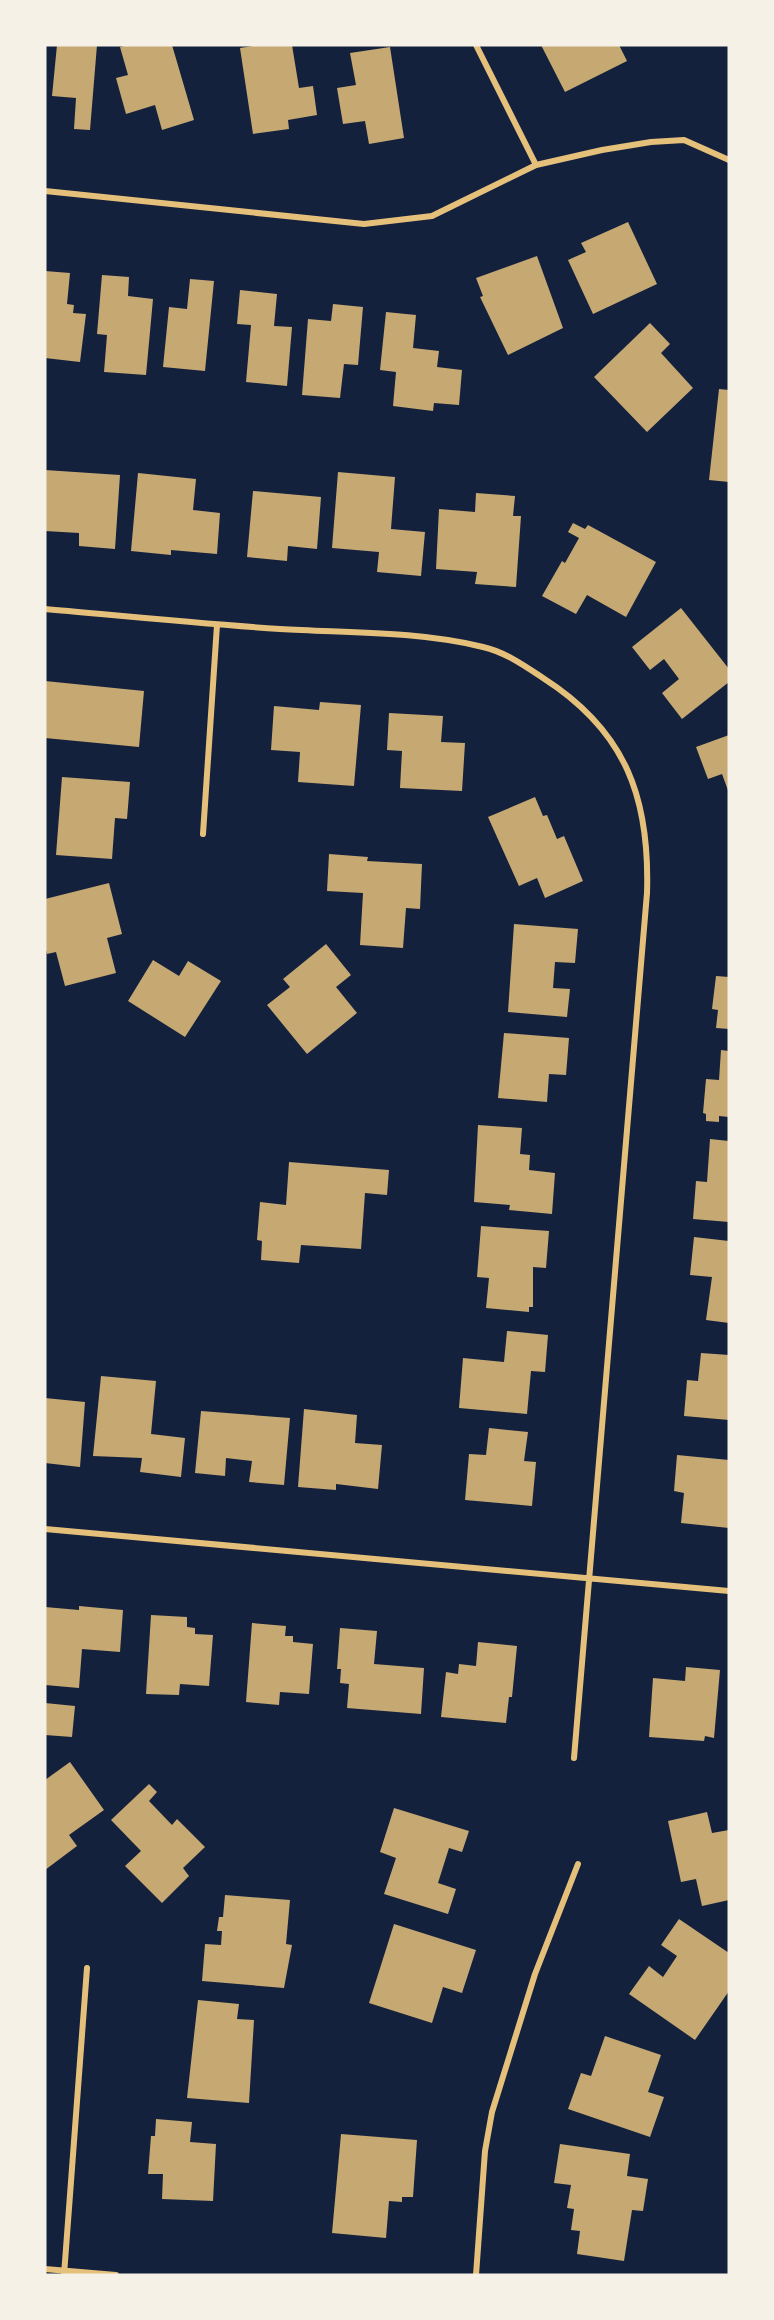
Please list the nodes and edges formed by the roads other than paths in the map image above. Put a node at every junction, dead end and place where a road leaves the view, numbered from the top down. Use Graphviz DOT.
graph roads {
  1 [pos="476,45"];
  2 [pos="729,160"];
  3 [pos="536,165"];
  4 [pos="45,191"];
  5 [pos="45,609"];
  6 [pos="217,625"];
  7 [pos="203,834"];
  8 [pos="45,1529"];
  9 [pos="587,1580"];
  10 [pos="729,1591"];
  11 [pos="574,1758"];
  12 [pos="578,1864"];
  13 [pos="87,1968"];
  14 [pos="45,2269"];
  15 [pos="64,2273"];
  16 [pos="116,2275"];
  17 [pos="476,2275"];
  1 -- 3 [label="street"];
  2 -- 3 [label="street"];
  3 -- 4 [label="street"];
  5 -- 6 [label="street"];
  6 -- 7 [label="street"];
  6 -- 9 [label="street"];
  8 -- 9 [label="street"];
  9 -- 10 [label="street"];
  9 -- 11 [label="street"];
  12 -- 17 [label="street"];
  13 -- 15 [label="street"];
  14 -- 15 [label="street"];
  15 -- 16 [label="street"];
}
